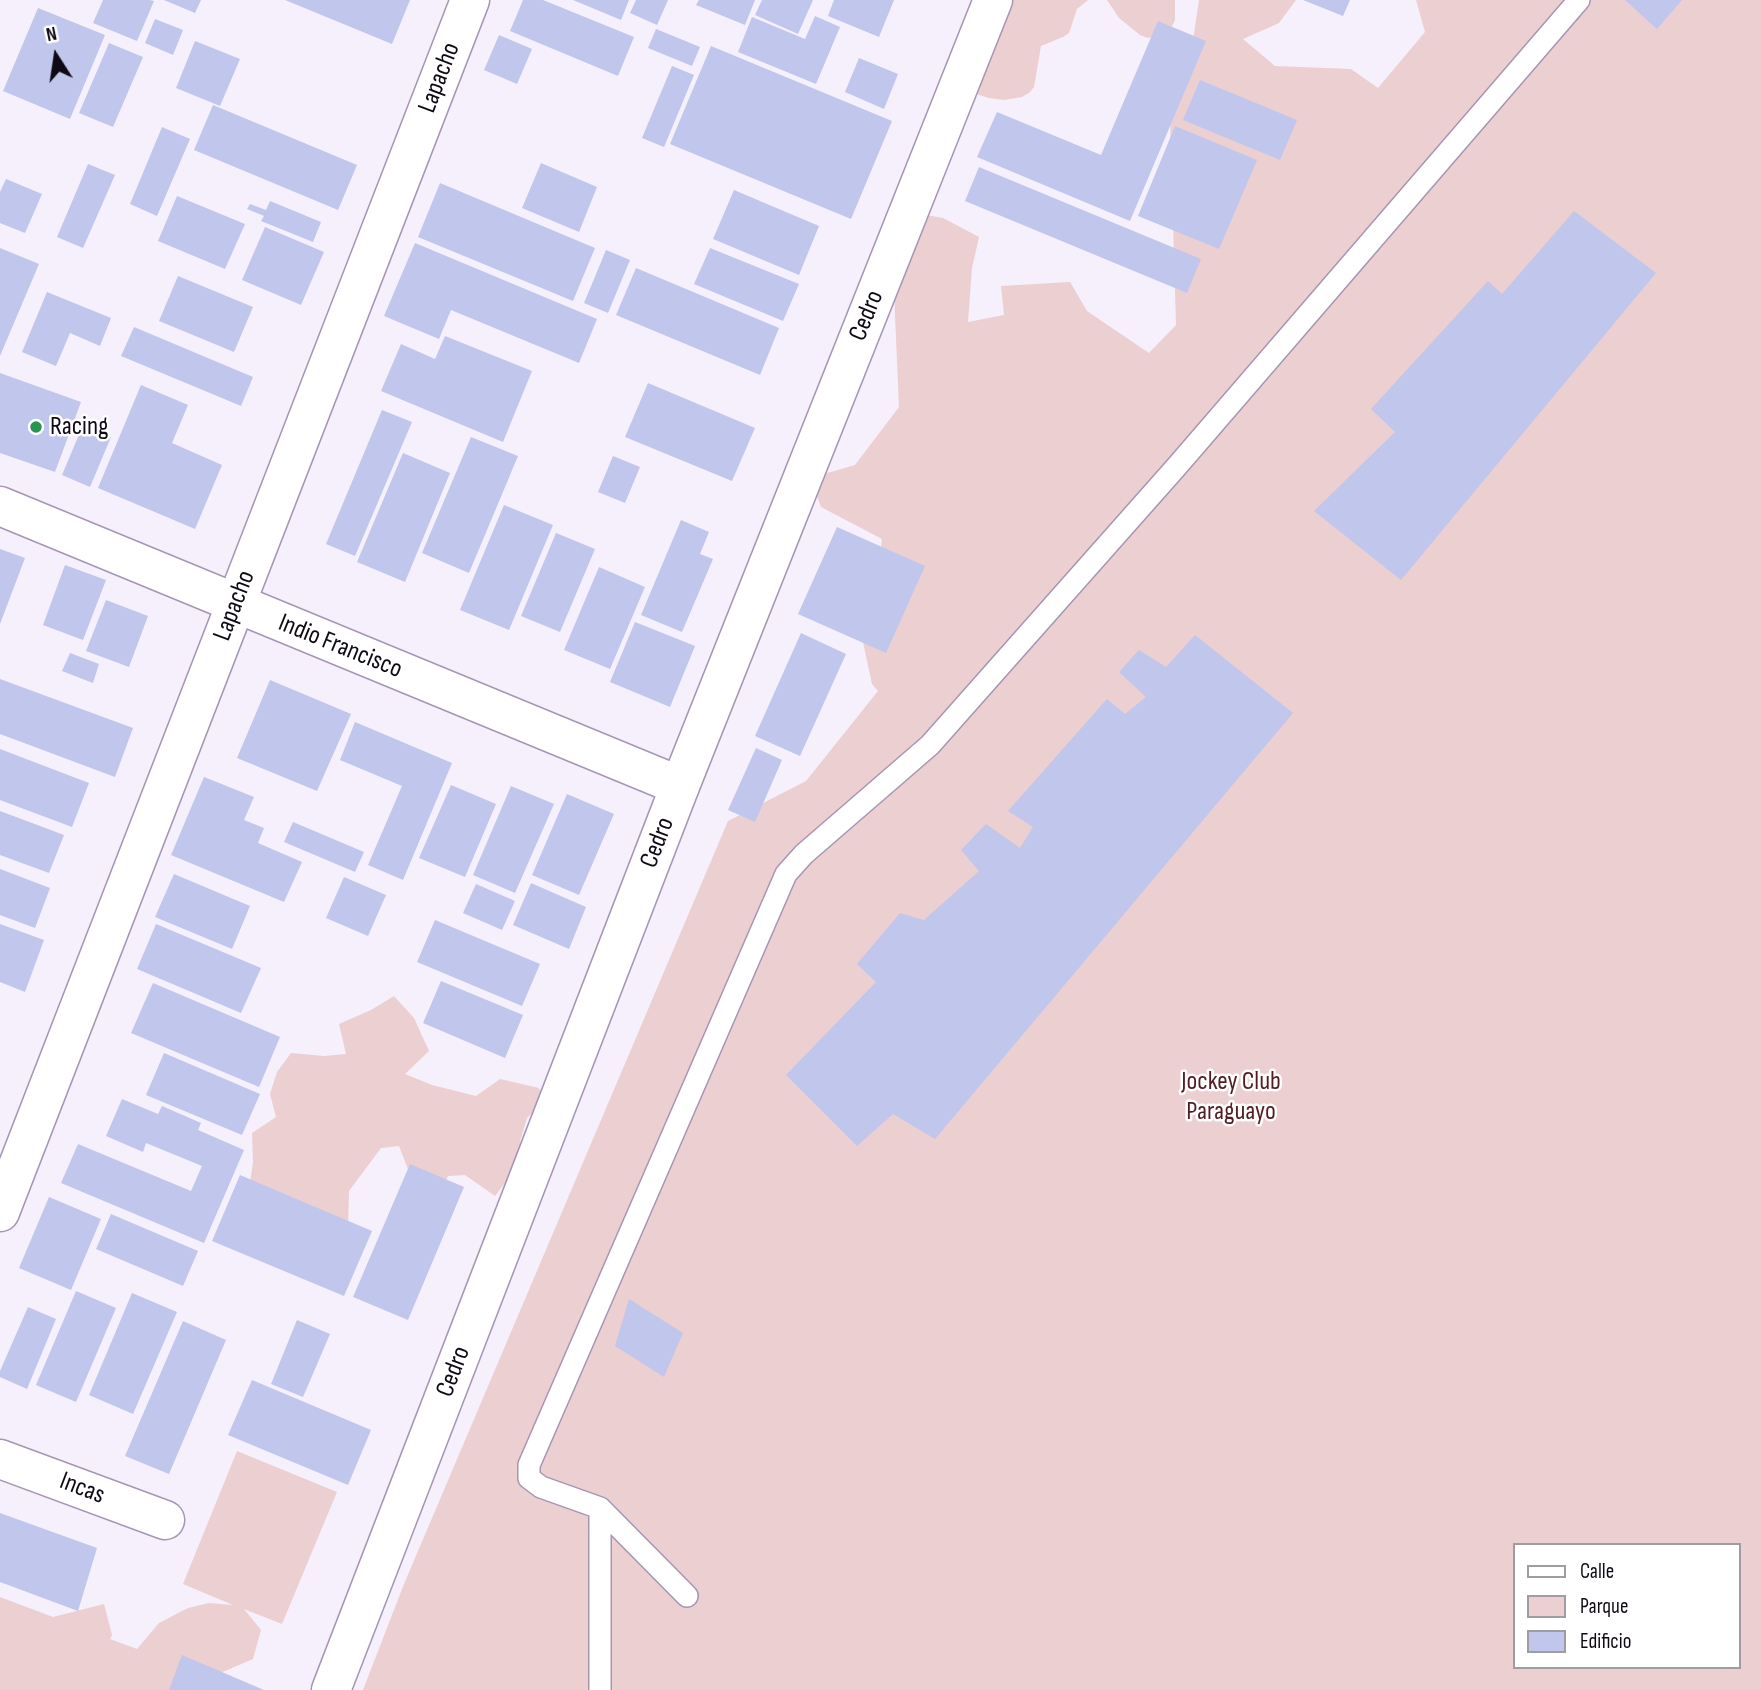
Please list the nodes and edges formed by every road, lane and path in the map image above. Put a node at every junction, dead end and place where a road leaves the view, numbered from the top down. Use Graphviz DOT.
graph roads {
  1 [pos="470,0"];
  2 [pos="993,0"];
  3 [pos="1579,0"];
  4 [pos="0,506"];
  5 [pos="235,604"];
  6 [pos="680,786"];
  7 [pos="0,1212"];
  8 [pos="0,1458"];
  9 [pos="600,1508"];
  10 [pos="165,1520"];
  11 [pos="687,1595"];
  12 [pos="331,1690"];
  13 [pos="600,1690"];
  1 -- 5 [label="street, Lapacho"];
  2 -- 6 [label="street, Cedro"];
  3 -- 9 [label="lane"];
  4 -- 5 [label="street, Indio Francisco"];
  5 -- 6 [label="street, Indio Francisco"];
  5 -- 7 [label="street, Lapacho"];
  6 -- 12 [label="street, Cedro"];
  8 -- 10 [label="street, Incas"];
  9 -- 11 [label="lane"];
  9 -- 13 [label="lane"];
}
